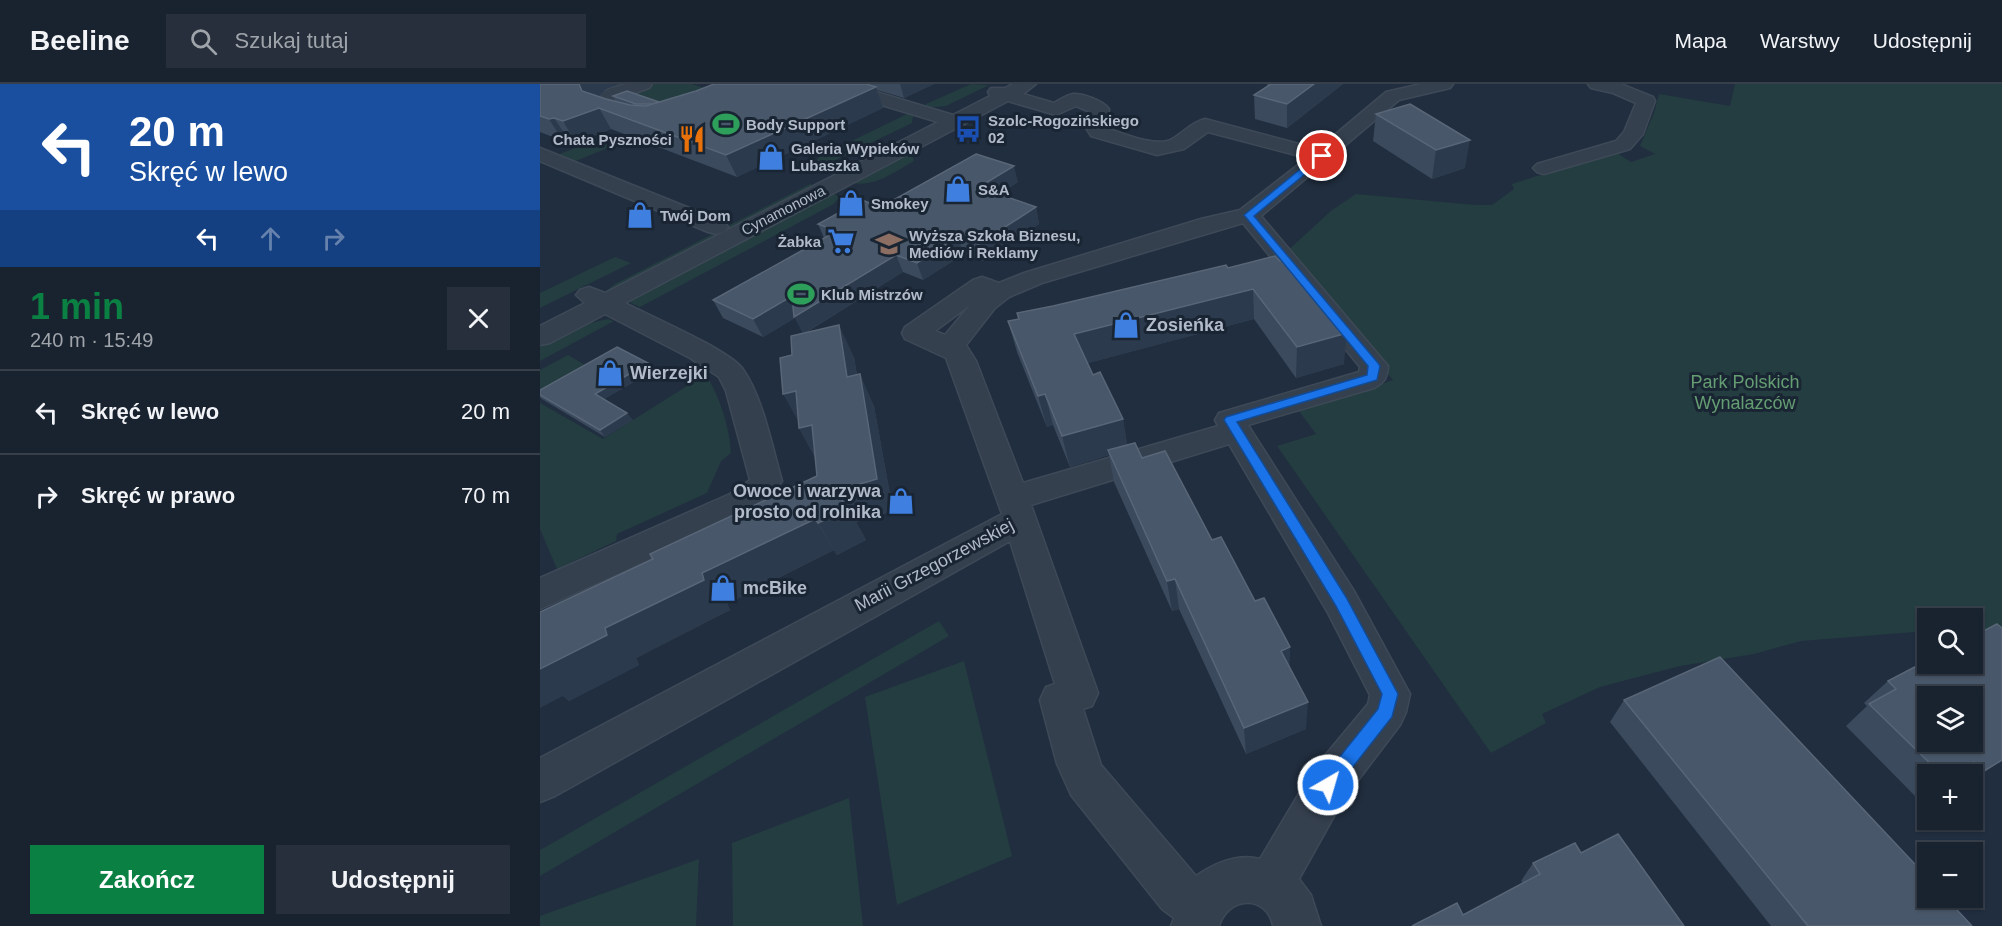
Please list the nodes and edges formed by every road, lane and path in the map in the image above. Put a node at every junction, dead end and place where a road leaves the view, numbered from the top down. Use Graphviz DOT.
graph roads {
  1 [pos="643,84"];
  2 [pos="831,84"];
  3 [pos="1444,84"];
  4 [pos="1597,84"];
  5 [pos="1621,86"];
  6 [pos="1009,88"];
  7 [pos="653,119"];
  8 [pos="948,119"];
  9 [pos="540,154"];
  10 [pos="1322,156"];
  11 [pos="1544,168"];
  12 [pos="1248,215"];
  13 [pos="716,227"];
  14 [pos="1000,292"];
  15 [pos="594,298"];
  16 [pos="540,315"];
  17 [pos="540,337"];
  18 [pos="950,347"];
  19 [pos="1237,431"];
  20 [pos="1017,508"];
  21 [pos="540,594"];
  22 [pos="540,781"];
  23 [pos="1271,885"];
  24 [pos="1198,918"];
  25 [pos="1297,926"];
  1 -- 7 [label="street"];
  2 -- 8 [label="street"];
  3 -- 10 [label="street"];
  4 -- 5 [label="street"];
  5 -- 11 [label="street"];
  6 -- 8 [label="street, Cynamonowa"];
  6 -- 10 [label="street"];
  8 -- 13 [label="street, Cynamonowa"];
  8 -- 15 [label="street, Cynamonowa"];
  9 -- 13 [label="street"];
  10 -- 12 [label="street"];
  12 -- 14 [label="street"];
  12 -- 19 [label="street"];
  13 -- 15 [label="street, Cynamonowa"];
  14 -- 18 [label="street"];
  14 -- 18 [label="street"];
  15 -- 16 [label="street, Cynamonowa"];
  15 -- 17 [label="street, Cynamonowa"];
  15 -- 21 [label="street"];
  18 -- 20 [label="street"];
  19 -- 20 [label="street"];
  19 -- 23 [label="street"];
  20 -- 22 [label="street, Marii Grzegorzewskiej"];
  20 -- 24 [label="street, Marii Grzegorzewskiej"];
  23 -- 24 [label="street"];
  23 -- 25 [label="street"];
}
